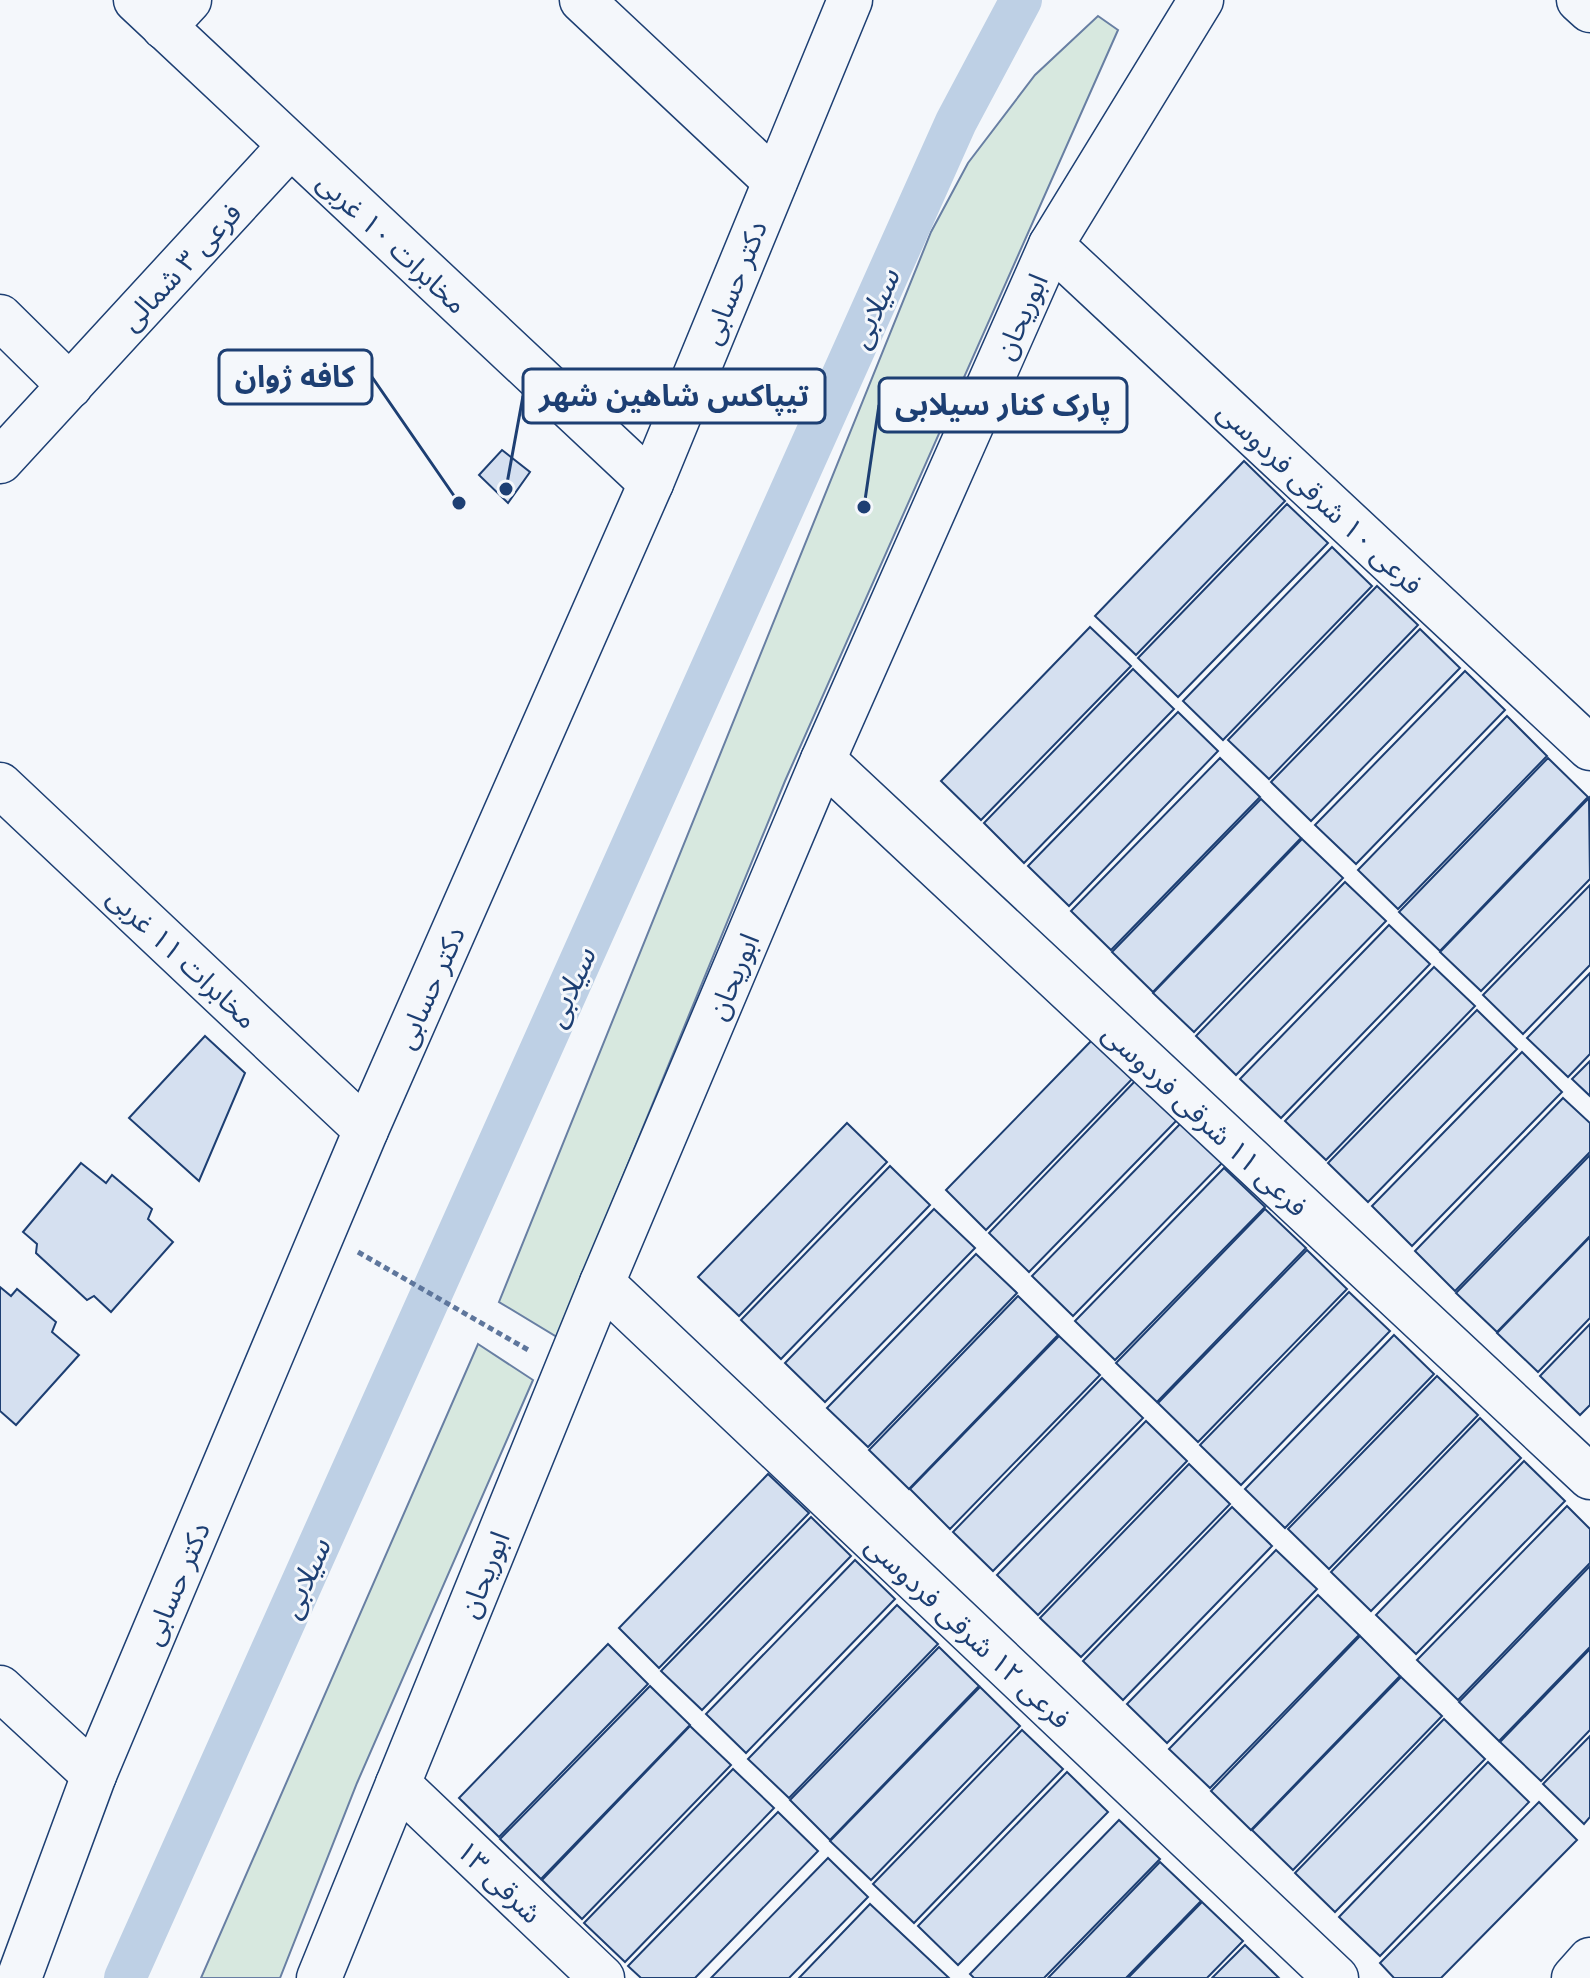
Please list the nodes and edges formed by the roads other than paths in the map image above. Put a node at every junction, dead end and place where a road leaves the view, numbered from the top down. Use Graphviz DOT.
graph roads {
  1 [pos="582,0"];
  2 [pos="850,0"];
  3 [pos="1201,0"];
  4 [pos="1579,0"];
  5 [pos="163,9"];
  6 [pos="1590,10"];
  7 [pos="290,146"];
  8 [pos="775,181"];
  9 [pos="1051,245"];
  10 [pos="0,317"];
  11 [pos="70,386"];
  12 [pos="0,461"];
  13 [pos="651,483"];
  14 [pos="1590,748"];
  15 [pos="823,760"];
  16 [pos="0,785"];
  17 [pos="366,1130"];
  18 [pos="602,1283"];
  19 [pos="1590,1477"];
  20 [pos="0,1688"];
  21 [pos="94,1775"];
  22 [pos="398,1784"];
  23 [pos="1590,1960"];
  24 [pos="19,1978"];
  25 [pos="319,1978"];
  26 [pos="602,1978"];
  27 [pos="1336,1978"];
  28 [pos="1574,1978"];
  1 -- 8 [label="street"];
  2 -- 8 [label="street, دکتر حسابی"];
  3 -- 9 [label="street, ابوریحان"];
  4 -- 6 [label="street"];
  5 -- 7 [label="street, مخابرات ۱۰ غربی"];
  7 -- 11 [label="street, فرعی ۳ شمالی"];
  7 -- 13 [label="street, مخابرات ۱۰ غربی"];
  8 -- 13 [label="street, دکتر حسابی"];
  9 -- 14 [label="street, فرعی ۱۰ شرقی فردوسی"];
  9 -- 15 [label="street, ابوریحان"];
  10 -- 11 [label="street"];
  11 -- 12 [label="street, فرعی ۳ شمالی"];
  13 -- 17 [label="street, دکتر حسابی"];
  15 -- 18 [label="street, ابوریحان"];
  15 -- 19 [label="street, فرعی ۱۱ شرقی فردوسی"];
  16 -- 17 [label="street, مخابرات ۱۱ غربی"];
  17 -- 21 [label="street, دکتر حسابی"];
  18 -- 22 [label="street, ابوریحان"];
  18 -- 27 [label="street, فرعی ۱۲ شرقی فردوسی"];
  20 -- 21 [label="street"];
  21 -- 24 [label="street, دکتر حسابی"];
  22 -- 25 [label="street, ابوریحان"];
  22 -- 26 [label="street, ۱۳ شرقی"];
  23 -- 28 [label="street"];
}
